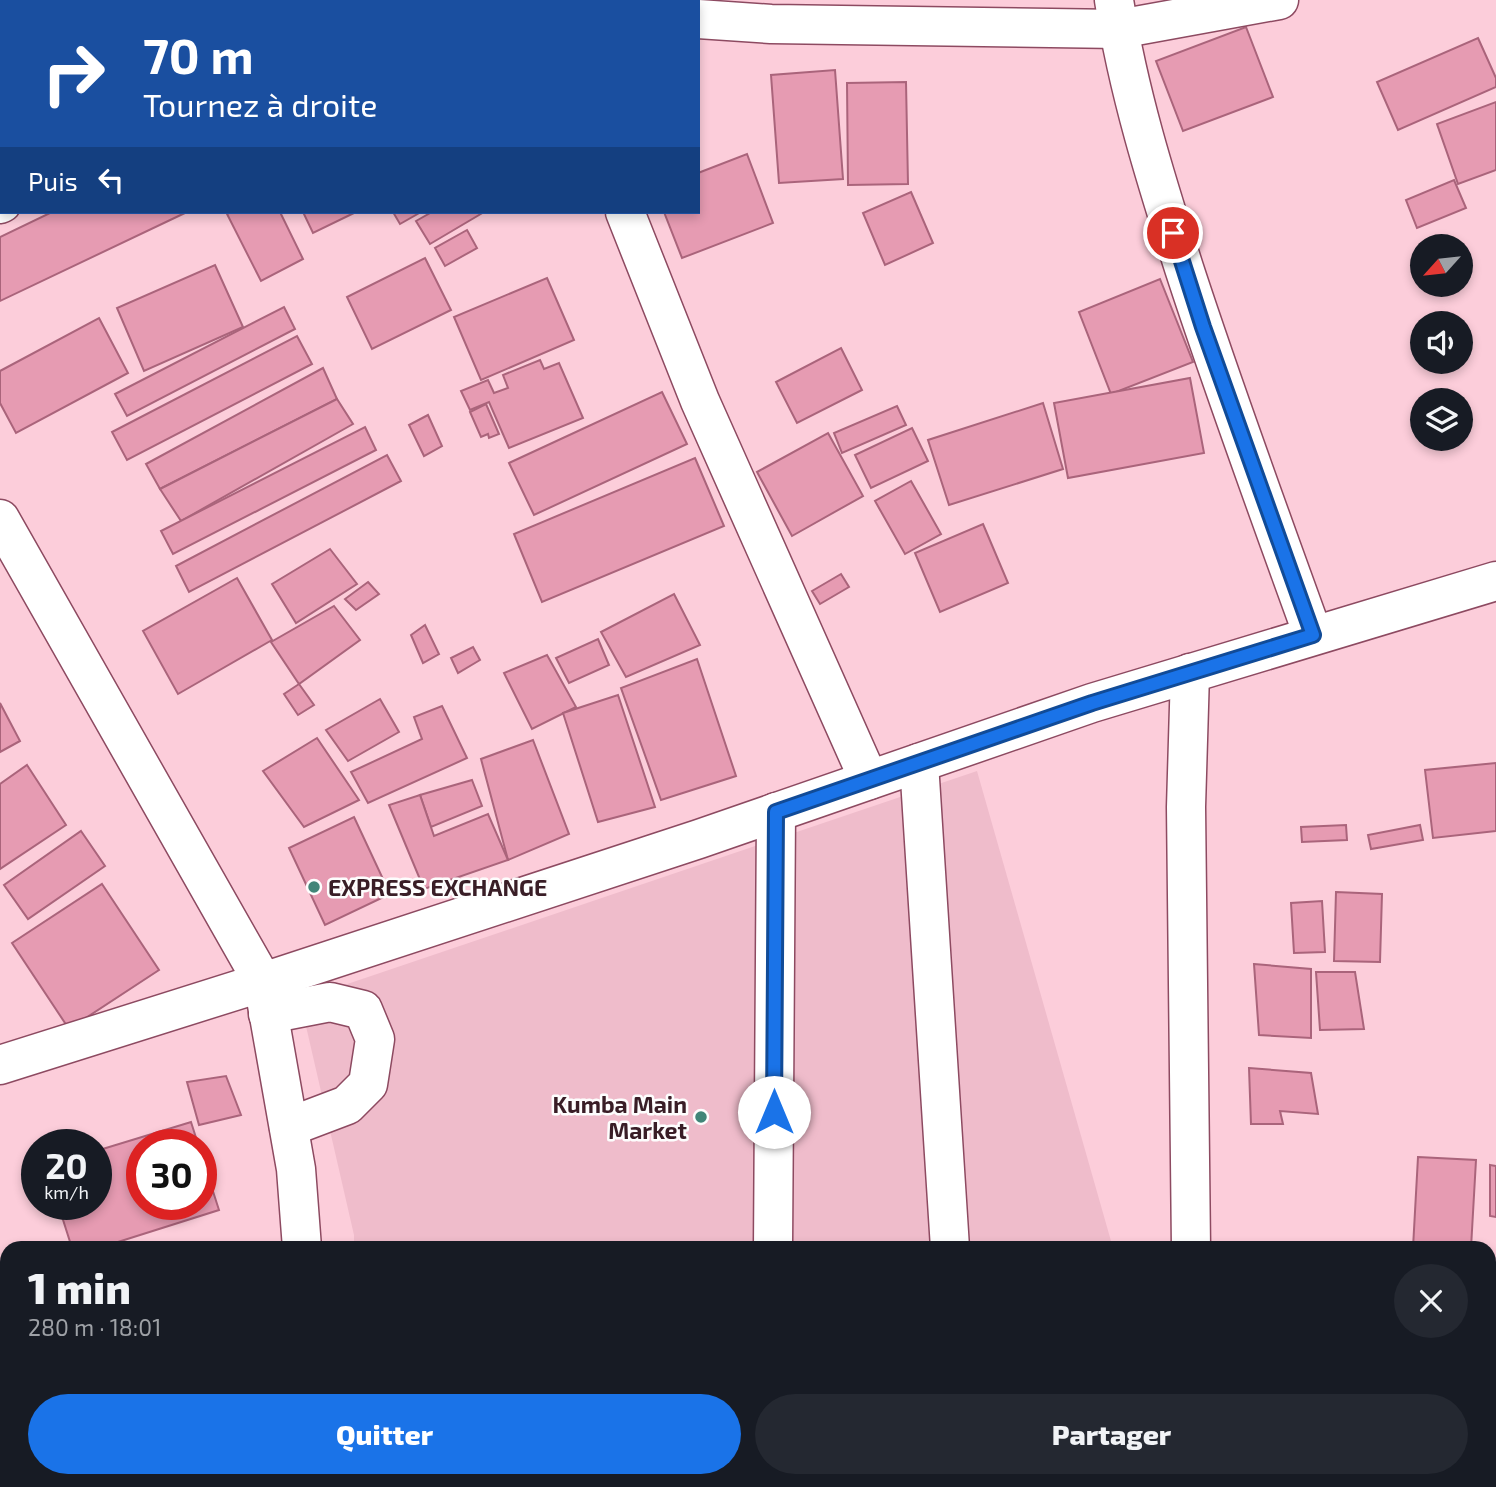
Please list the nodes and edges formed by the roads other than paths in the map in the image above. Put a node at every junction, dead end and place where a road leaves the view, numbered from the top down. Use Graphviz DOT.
graph roads {
  1 [pos="1279,0"];
  2 [pos="1117,15"];
  3 [pos="700,19"];
  4 [pos="626,214"];
  5 [pos="0,519"];
  6 [pos="1496,581"];
  7 [pos="1313,635"];
  8 [pos="1190,673"];
  9 [pos="919,763"];
  10 [pos="869,780"];
  11 [pos="776,812"];
  12 [pos="266,998"];
  13 [pos="0,1065"];
  14 [pos="289,1128"];
  15 [pos="301,1241"];
  16 [pos="773,1241"];
  17 [pos="950,1241"];
  18 [pos="1191,1241"];
  1 -- 2 [label="main road"];
  2 -- 3 [label="main road"];
  2 -- 7 [label="main road"];
  4 -- 10 [label="main road"];
  5 -- 12 [label="main road"];
  6 -- 7 [label="main road"];
  7 -- 8 [label="main road"];
  8 -- 9 [label="main road"];
  8 -- 18 [label="main road"];
  9 -- 10 [label="main road"];
  9 -- 17 [label="main road"];
  10 -- 11 [label="main road"];
  11 -- 12 [label="main road"];
  11 -- 16 [label="main road"];
  12 -- 13 [label="main road"];
  12 -- 14 [label="main road"];
  12 -- 14 [label="main road"];
  14 -- 15 [label="main road"];
}
